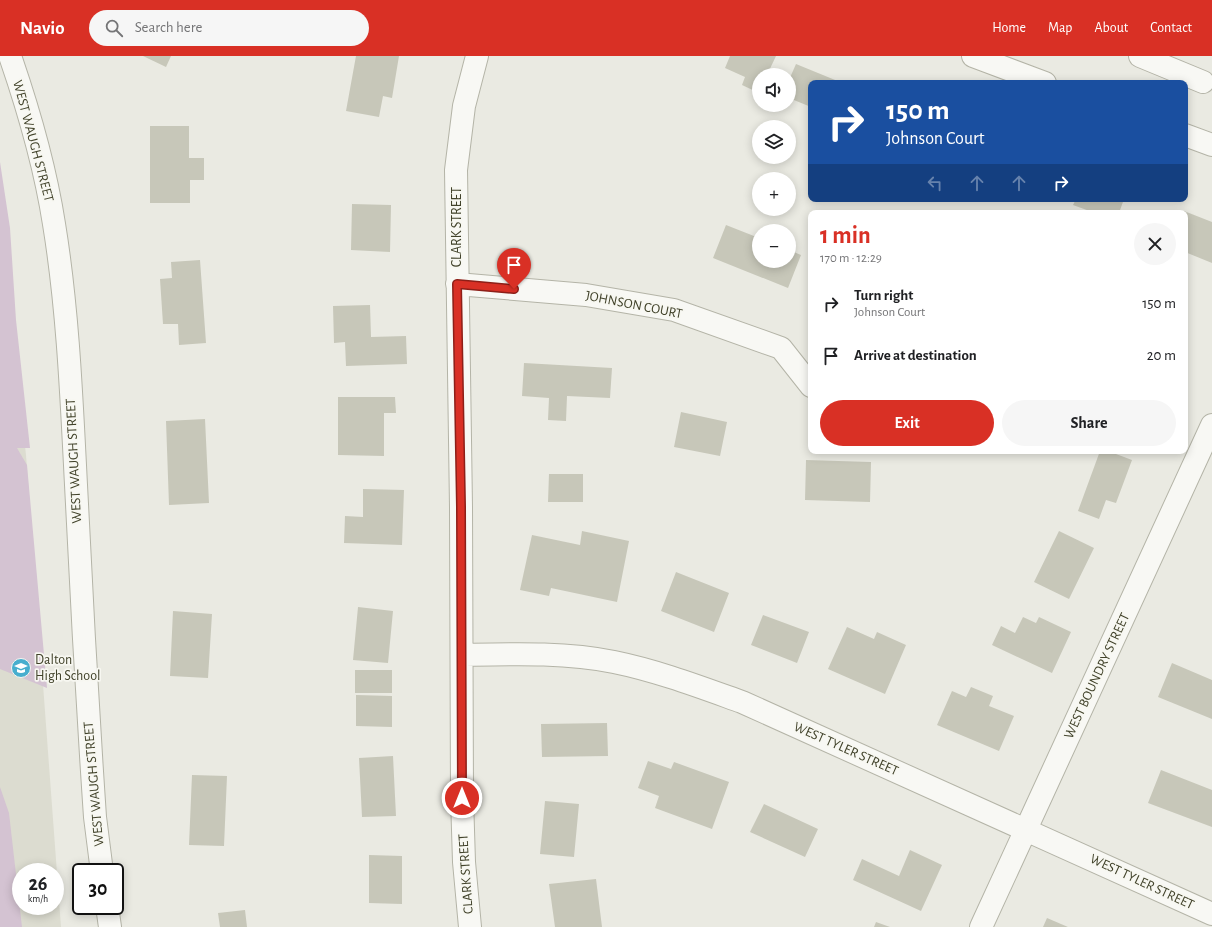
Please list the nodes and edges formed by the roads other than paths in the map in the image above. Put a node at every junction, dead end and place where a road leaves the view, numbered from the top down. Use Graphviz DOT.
graph roads {
  1 [pos="10,56"];
  2 [pos="477,56"];
  3 [pos="973,56"];
  4 [pos="1140,56"];
  5 [pos="1037,80"];
  6 [pos="1203,82"];
  7 [pos="1188,136"];
  8 [pos="1212,145"];
  9 [pos="457,284"];
  10 [pos="808,382"];
  11 [pos="1212,425"];
  12 [pos="462,655"];
  13 [pos="1025,829"];
  14 [pos="101,863"];
  15 [pos="1212,914"];
  16 [pos="108,915"];
  17 [pos="110,927"];
  18 [pos="470,927"];
  19 [pos="981,927"];
  1 -- 14 [label="street, WEST WAUGH STREET"];
  2 -- 9 [label="street, CLARK STREET"];
  3 -- 5 [label="street"];
  4 -- 6 [label="street"];
  7 -- 8 [label="street"];
  9 -- 10 [label="street, JOHNSON COURT"];
  9 -- 12 [label="street, CLARK STREET"];
  11 -- 13 [label="street, WEST BOUNDRY STREET"];
  12 -- 13 [label="street, WEST TYLER STREET"];
  12 -- 18 [label="street, CLARK STREET"];
  13 -- 15 [label="street, WEST TYLER STREET"];
  13 -- 19 [label="street, WEST BOUNDRY STREET"];
  16 -- 17 [label="street"];
}
